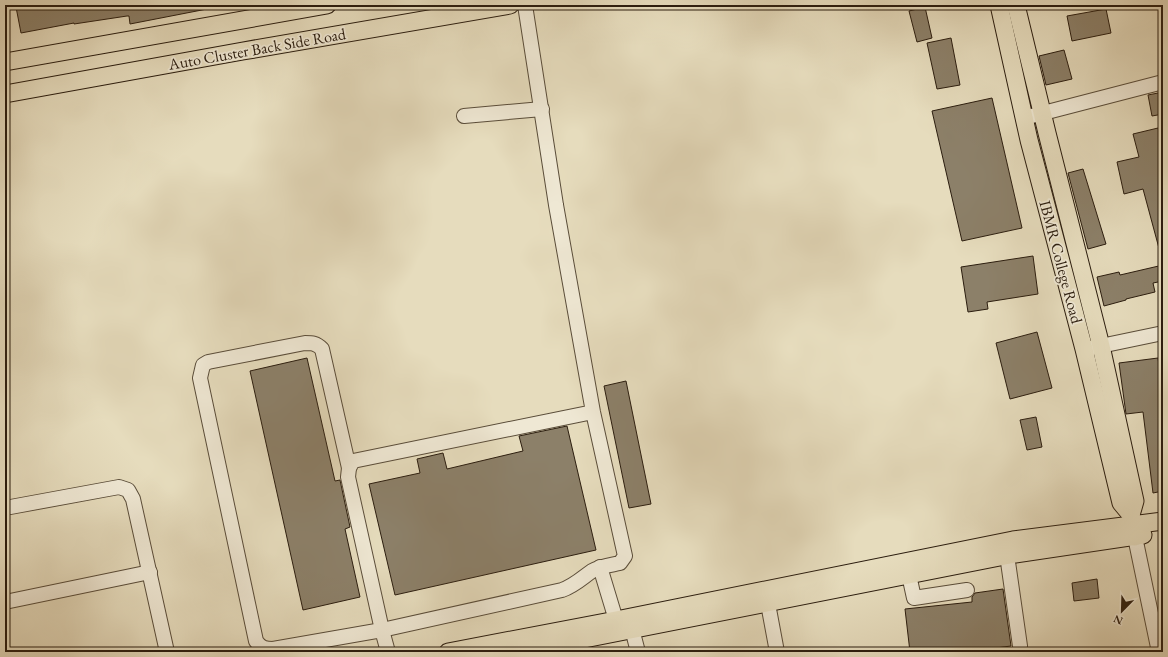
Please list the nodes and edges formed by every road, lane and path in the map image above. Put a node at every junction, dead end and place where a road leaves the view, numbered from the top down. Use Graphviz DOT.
graph roads {
  1 [pos="327,5"];
  2 [pos="510,5"];
  3 [pos="525,5"];
  4 [pos="999,5"];
  5 [pos="1016,5"];
  6 [pos="5,62"];
  7 [pos="1163,82"];
  8 [pos="5,94"];
  9 [pos="542,109"];
  10 [pos="1042,113"];
  11 [pos="464,116"];
  12 [pos="1024,118"];
  13 [pos="1163,333"];
  14 [pos="1092,348"];
  15 [pos="594,412"];
  16 [pos="349,468"];
  17 [pos="5,508"];
  18 [pos="1163,521"];
  19 [pos="1133,526"];
  20 [pos="1163,532"];
  21 [pos="1007,555"];
  22 [pos="600,567"];
  23 [pos="150,572"];
  24 [pos="909,575"];
  25 [pos="967,590"];
  26 [pos="766,596"];
  27 [pos="5,602"];
  28 [pos="616,620"];
  29 [pos="639,624"];
  30 [pos="382,630"];
  31 [pos="1020,646"];
  32 [pos="262,650"];
  33 [pos="168,652"];
  34 [pos="388,652"];
  35 [pos="448,652"];
  36 [pos="518,652"];
  37 [pos="638,652"];
  38 [pos="777,652"];
  39 [pos="1159,652"];
  1 -- 6 [label="main road, Auto Cluster Back Side Road"];
  2 -- 8 [label="main road, Auto Cluster Back Side Road"];
  3 -- 9 [label="street"];
  4 -- 12 [label="main road, IBMR College Road"];
  5 -- 10 [label="main road, IBMR College Road"];
  7 -- 10 [label="street"];
  9 -- 11 [label="street"];
  9 -- 15 [label="street"];
  10 -- 12 [label="street"];
  10 -- 14 [label="main road, IBMR College Road"];
  12 -- 14 [label="main road, IBMR College Road"];
  13 -- 14 [label="street"];
  14 -- 19 [label="main road, IBMR College Road"];
  15 -- 16 [label="street"];
  15 -- 22 [label="street"];
  16 -- 30 [label="street"];
  16 -- 32 [label="street"];
  17 -- 23 [label="street"];
  18 -- 19 [label="main road"];
  19 -- 20 [label="main road"];
  19 -- 21 [label="main road"];
  19 -- 26 [label="main road"];
  19 -- 39 [label="street"];
  21 -- 24 [label="main road"];
  21 -- 31 [label="street"];
  22 -- 28 [label="street"];
  22 -- 30 [label="street"];
  23 -- 27 [label="street"];
  23 -- 33 [label="street"];
  24 -- 25 [label="street"];
  24 -- 26 [label="main road"];
  26 -- 29 [label="main road"];
  26 -- 38 [label="street"];
  28 -- 29 [label="main road"];
  28 -- 35 [label="main road"];
  29 -- 36 [label="main road"];
  29 -- 37 [label="street"];
  30 -- 32 [label="street"];
  30 -- 34 [label="street"];
}
